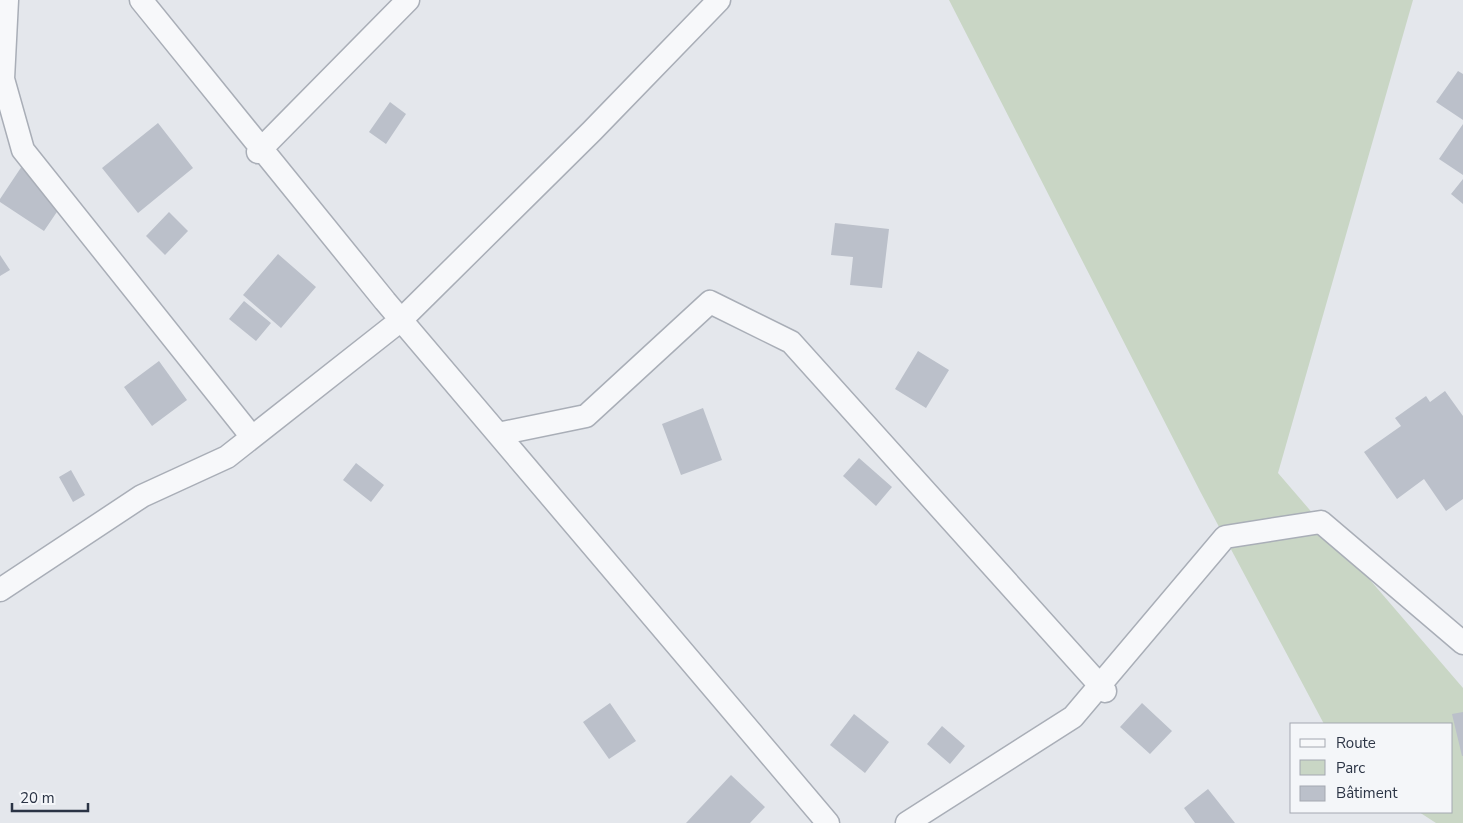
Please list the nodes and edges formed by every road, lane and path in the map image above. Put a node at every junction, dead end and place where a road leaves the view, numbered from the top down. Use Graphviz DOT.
graph roads {
  1 [pos="7,0"];
  2 [pos="141,0"];
  3 [pos="408,0"];
  4 [pos="719,0"];
  5 [pos="260,150"];
  6 [pos="401,320"];
  7 [pos="498,434"];
  8 [pos="252,437"];
  9 [pos="0,590"];
  10 [pos="1463,643"];
  11 [pos="1103,688"];
  12 [pos="828,823"];
  13 [pos="908,823"];
  1 -- 8 [label="street"];
  2 -- 5 [label="street"];
  3 -- 5 [label="street"];
  4 -- 6 [label="street"];
  5 -- 6 [label="street"];
  6 -- 7 [label="street"];
  6 -- 8 [label="street"];
  7 -- 11 [label="street"];
  7 -- 12 [label="street"];
  8 -- 9 [label="street"];
  10 -- 11 [label="street"];
  11 -- 13 [label="street"];
}
